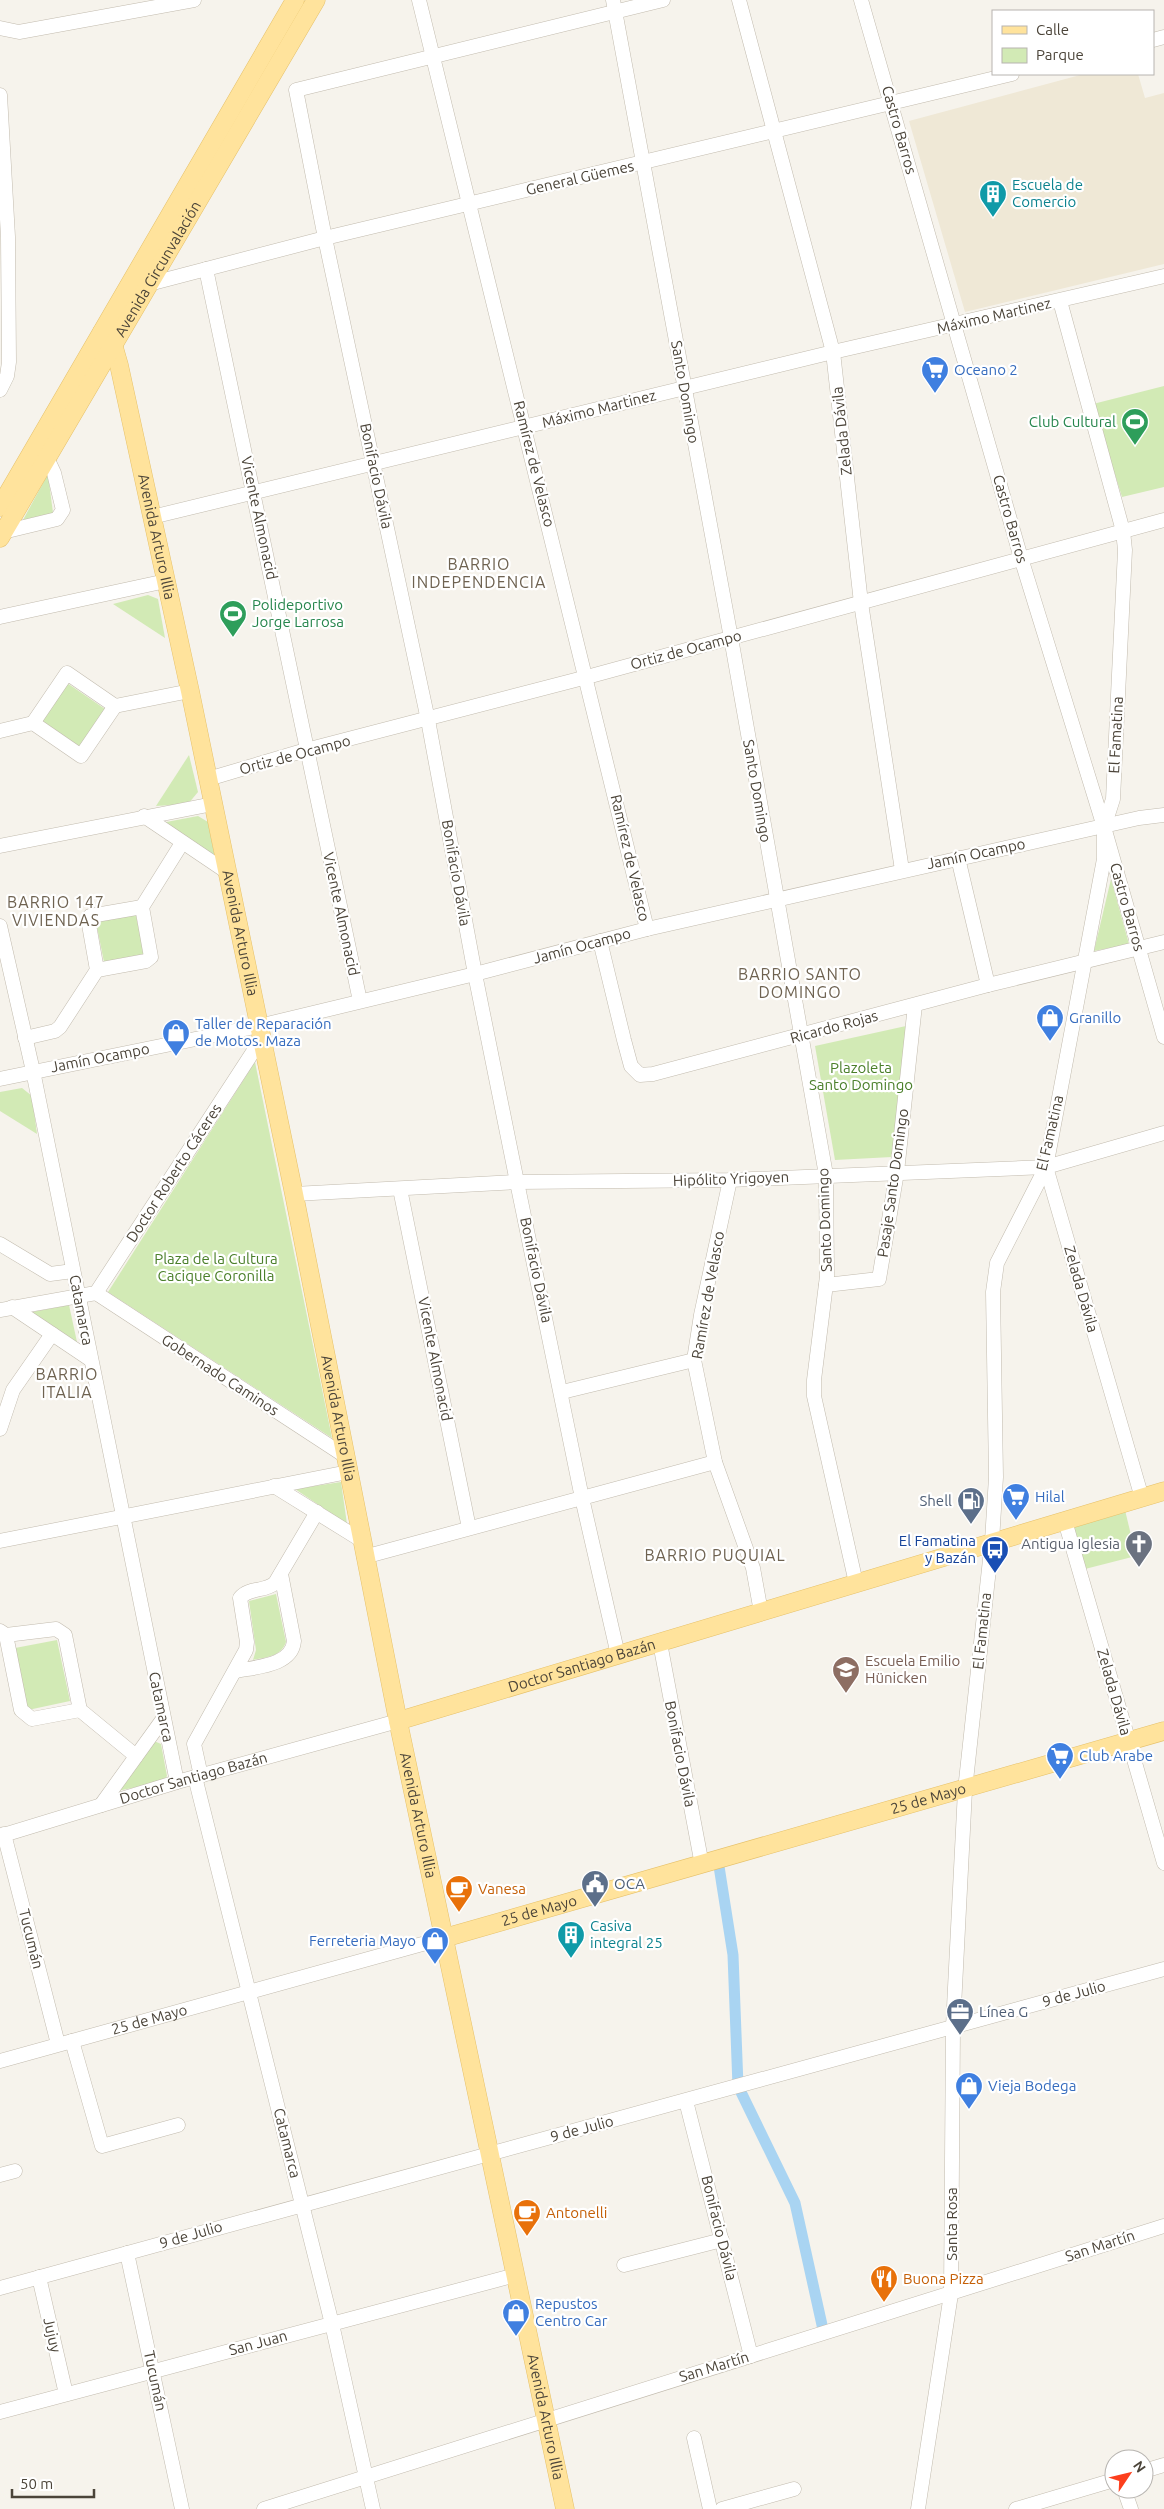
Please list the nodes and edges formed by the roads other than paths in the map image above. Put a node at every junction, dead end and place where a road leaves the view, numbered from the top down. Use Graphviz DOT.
graph roads {
  1 [pos="191,0"];
  2 [pos="294,0"];
  3 [pos="316,0"];
  4 [pos="419,0"];
  5 [pos="663,0"];
  6 [pos="739,0"];
  7 [pos="861,0"];
  8 [pos="614,6"];
  9 [pos="0,28"];
  10 [pos="434,56"];
  11 [pos="1008,75"];
  12 [pos="0,95"];
  13 [pos="892,103"];
  14 [pos="775,130"];
  15 [pos="643,163"];
  16 [pos="471,204"];
  17 [pos="325,238"];
  18 [pos="206,269"];
  19 [pos="1164,276"];
  20 [pos="149,284"];
  21 [pos="1060,301"];
  22 [pos="956,325"];
  23 [pos="107,338"];
  24 [pos="832,352"];
  25 [pos="684,388"];
  26 [pos="0,390"];
  27 [pos="524,428"];
  28 [pos="47,458"];
  29 [pos="374,464"];
  30 [pos="255,492"];
  31 [pos="0,507"];
  32 [pos="152,517"];
  33 [pos="1164,520"];
  34 [pos="1123,531"];
  35 [pos="2,535"];
  36 [pos="1021,558"];
  37 [pos="166,581"];
  38 [pos="861,603"];
  39 [pos="0,617"];
  40 [pos="731,638"];
  41 [pos="587,677"];
  42 [pos="190,691"];
  43 [pos="115,706"];
  44 [pos="428,720"];
  45 [pos="33,723"];
  46 [pos="0,731"];
  47 [pos="306,750"];
  48 [pos="208,779"];
  49 [pos="213,804"];
  50 [pos="1164,815"];
  51 [pos="144,816"];
  52 [pos="1104,827"];
  53 [pos="182,843"];
  54 [pos="0,846"];
  55 [pos="958,858"];
  56 [pos="902,870"];
  57 [pos="227,872"];
  58 [pos="776,901"];
  59 [pos="142,907"];
  60 [pos="0,926"];
  61 [pos="647,929"];
  62 [pos="600,941"];
  63 [pos="1164,942"];
  64 [pos="1139,948"];
  65 [pos="1083,963"];
  66 [pos="4,964"];
  67 [pos="97,970"];
  68 [pos="475,974"];
  69 [pos="988,985"];
  70 [pos="360,1002"];
  71 [pos="915,1005"];
  72 [pos="260,1032"];
  73 [pos="801,1036"];
  74 [pos="1164,1037"];
  75 [pos="25,1038"];
  76 [pos="33,1071"];
  77 [pos="0,1079"];
  78 [pos="1164,1133"];
  79 [pos="1046,1167"];
  80 [pos="897,1172"];
  81 [pos="826,1175"];
  82 [pos="730,1180"];
  83 [pos="517,1182"];
  84 [pos="400,1189"];
  85 [pos="294,1194"];
  86 [pos="0,1244"];
  87 [pos="73,1271"];
  88 [pos="826,1285"];
  89 [pos="96,1293"];
  90 [pos="78,1297"];
  91 [pos="6,1309"];
  92 [pos="52,1334"];
  93 [pos="91,1360"];
  94 [pos="694,1360"];
  95 [pos="562,1392"];
  96 [pos="0,1429"];
  97 [pos="715,1462"];
  98 [pos="346,1464"];
  99 [pos="274,1486"];
  100 [pos="1164,1491"];
  101 [pos="582,1498"];
  102 [pos="1142,1498"];
  103 [pos="317,1512"];
  104 [pos="123,1516"];
  105 [pos="1065,1521"];
  106 [pos="469,1528"];
  107 [pos="0,1541"];
  108 [pos="992,1541"];
  109 [pos="363,1548"];
  110 [pos="281,1574"];
  111 [pos="856,1582"];
  112 [pos="761,1612"];
  113 [pos="3,1633"];
  114 [pos="660,1643"];
  115 [pos="618,1655"];
  116 [pos="236,1671"];
  117 [pos="80,1710"];
  118 [pos="163,1719"];
  119 [pos="398,1721"];
  120 [pos="1164,1732"];
  121 [pos="1128,1742"];
  122 [pos="136,1756"];
  123 [pos="198,1776"];
  124 [pos="177,1782"];
  125 [pos="965,1790"];
  126 [pos="102,1804"];
  127 [pos="2,1835"];
  128 [pos="1164,1863"];
  129 [pos="702,1865"];
  130 [pos="444,1938"];
  131 [pos="1164,1969"];
  132 [pos="248,1991"];
  133 [pos="953,2027"];
  134 [pos="65,2043"];
  135 [pos="0,2061"];
  136 [pos="686,2101"];
  137 [pos="178,2125"];
  138 [pos="490,2154"];
  139 [pos="14,2171"];
  140 [pos="0,2175"];
  141 [pos="302,2204"];
  142 [pos="1164,2226"];
  143 [pos="722,2240"];
  144 [pos="127,2253"];
  145 [pos="624,2265"];
  146 [pos="516,2275"];
  147 [pos="39,2277"];
  148 [pos="0,2288"];
  149 [pos="952,2294"];
  150 [pos="332,2324"];
  151 [pos="752,2356"];
  152 [pos="153,2371"];
  153 [pos="66,2394"];
  154 [pos="0,2412"];
  155 [pos="547,2419"];
  156 [pos="694,2438"];
  157 [pos="364,2476"];
  158 [pos="1104,2483"];
  159 [pos="794,2488"];
  160 [pos="182,2509"];
  161 [pos="264,2509"];
  162 [pos="373,2509"];
  163 [pos="566,2509"];
  164 [pos="710,2509"];
  165 [pos="722,2509"];
  166 [pos="918,2509"];
  167 [pos="1016,2509"];
  1 -- 9 [label="street"];
  2 -- 23 [label="main road, Avenida Circunvalación"];
  3 -- 20 [label="main road, Avenida Circunvalación"];
  4 -- 10 [label="street, Ramírez de Velasco"];
  5 -- 8 [label="street"];
  6 -- 14 [label="street, Zelada Dávila"];
  7 -- 13 [label="street, Castro Barros"];
  8 -- 10 [label="street"];
  8 -- 15 [label="street, Santo Domingo"];
  10 -- 16 [label="street, Ramírez de Velasco"];
  10 -- 17 [label="street, Bonifacio Dávila"];
  11 -- 13 [label="street, General Güemes"];
  12 -- 26 [label="street"];
  13 -- 14 [label="street, General Güemes"];
  13 -- 22 [label="street, Castro Barros"];
  14 -- 15 [label="street, General Güemes"];
  14 -- 24 [label="street, Zelada Dávila"];
  15 -- 16 [label="street, General Güemes"];
  15 -- 25 [label="street, Santo Domingo"];
  16 -- 17 [label="street, General Güemes"];
  16 -- 27 [label="street, Ramírez de Velasco"];
  17 -- 18 [label="street, General Güemes"];
  17 -- 29 [label="street, Bonifacio Dávila"];
  18 -- 20 [label="street, General Güemes"];
  18 -- 30 [label="street, Vicente Almonacid"];
  19 -- 21 [label="street, Máximo Martinez"];
  20 -- 23 [label="main road, Avenida Circunvalación"];
  21 -- 22 [label="street, Máximo Martinez"];
  21 -- 34 [label="street, El Famatina"];
  22 -- 24 [label="street, Máximo Martinez"];
  22 -- 36 [label="street, Castro Barros"];
  23 -- 28 [label="main road, Avenida Circunvalación"];
  23 -- 31 [label="main road, Avenida Circunvalación"];
  23 -- 32 [label="main road, Avenida Arturo Illia"];
  24 -- 25 [label="street, Máximo Martinez"];
  24 -- 38 [label="street, Zelada Dávila"];
  25 -- 27 [label="street, Máximo Martinez"];
  25 -- 40 [label="street, Santo Domingo"];
  27 -- 29 [label="street, Máximo Martinez"];
  27 -- 41 [label="street, Ramírez de Velasco"];
  28 -- 35 [label="main road, Avenida Circunvalación"];
  28 -- 35 [label="street"];
  29 -- 30 [label="street, Máximo Martinez"];
  29 -- 44 [label="street, Bonifacio Dávila"];
  30 -- 32 [label="street, Máximo Martinez"];
  30 -- 47 [label="street, Vicente Almonacid"];
  32 -- 37 [label="main road, Avenida Arturo Illia"];
  33 -- 34 [label="street, Ortiz de Ocampo"];
  34 -- 36 [label="street, Ortiz de Ocampo"];
  34 -- 52 [label="street, El Famatina"];
  36 -- 38 [label="street, Ortiz de Ocampo"];
  36 -- 52 [label="street, Castro Barros"];
  37 -- 39 [label="street"];
  37 -- 42 [label="main road, Avenida Arturo Illia"];
  38 -- 40 [label="street, Ortiz de Ocampo"];
  38 -- 56 [label="street, Zelada Dávila"];
  40 -- 41 [label="street, Ortiz de Ocampo"];
  40 -- 58 [label="street, Santo Domingo"];
  41 -- 44 [label="street, Ortiz de Ocampo"];
  41 -- 61 [label="street, Ramírez de Velasco"];
  42 -- 43 [label="street"];
  42 -- 48 [label="main road, Avenida Arturo Illia"];
  43 -- 45 [label="street"];
  43 -- 45 [label="street"];
  44 -- 47 [label="street, Ortiz de Ocampo"];
  44 -- 68 [label="street, Bonifacio Dávila"];
  45 -- 46 [label="street"];
  47 -- 48 [label="street, Ortiz de Ocampo"];
  47 -- 70 [label="street, Vicente Almonacid"];
  48 -- 49 [label="main road, Avenida Arturo Illia"];
  49 -- 51 [label="street"];
  49 -- 57 [label="main road, Avenida Arturo Illia"];
  50 -- 52 [label="street, Jamín Ocampo"];
  51 -- 53 [label="street"];
  51 -- 54 [label="street"];
  52 -- 55 [label="street, Jamín Ocampo"];
  52 -- 64 [label="street, Castro Barros"];
  52 -- 65 [label="street, El Famatina"];
  53 -- 57 [label="street"];
  53 -- 59 [label="street"];
  55 -- 56 [label="street, Jamín Ocampo"];
  55 -- 69 [label="street"];
  56 -- 58 [label="street, Jamín Ocampo"];
  57 -- 72 [label="main road, Avenida Arturo Illia"];
  58 -- 61 [label="street, Jamín Ocampo"];
  58 -- 73 [label="street, Santo Domingo"];
  59 -- 67 [label="street"];
  59 -- 67 [label="street"];
  60 -- 66 [label="street, Catamarca"];
  61 -- 62 [label="street, Jamín Ocampo"];
  62 -- 68 [label="street, Jamín Ocampo"];
  62 -- 73 [label="street, Ricardo Rojas"];
  63 -- 64 [label="street, Ricardo Rojas"];
  64 -- 65 [label="street, Ricardo Rojas"];
  64 -- 74 [label="street, Castro Barros"];
  65 -- 69 [label="street, Ricardo Rojas"];
  65 -- 79 [label="street, El Famatina"];
  66 -- 75 [label="street, Catamarca"];
  67 -- 75 [label="street"];
  68 -- 70 [label="street, Jamín Ocampo"];
  68 -- 83 [label="street, Bonifacio Dávila"];
  69 -- 71 [label="street, Ricardo Rojas"];
  70 -- 72 [label="street, Jamín Ocampo"];
  71 -- 73 [label="street, Ricardo Rojas"];
  71 -- 80 [label="street, Pasaje Santo Domingo"];
  72 -- 76 [label="street, Jamín Ocampo"];
  72 -- 85 [label="main road, Avenida Arturo Illia"];
  72 -- 89 [label="street, Doctor Roberto Cáceres"];
  73 -- 81 [label="street, Santo Domingo"];
  75 -- 76 [label="street, Catamarca"];
  76 -- 77 [label="street, Jamín Ocampo"];
  76 -- 87 [label="street, Catamarca"];
  78 -- 79 [label="street, Hipólito Yrigoyen"];
  79 -- 80 [label="street, Hipólito Yrigoyen"];
  79 -- 102 [label="street, Zelada Dávila"];
  79 -- 108 [label="street, El Famatina"];
  80 -- 81 [label="street, Hipólito Yrigoyen"];
  80 -- 88 [label="street, Pasaje Santo Domingo"];
  81 -- 82 [label="street, Hipólito Yrigoyen"];
  81 -- 88 [label="street, Santo Domingo"];
  82 -- 83 [label="street, Hipólito Yrigoyen"];
  82 -- 94 [label="street, Ramírez de Velasco"];
  83 -- 84 [label="street, Hipólito Yrigoyen"];
  83 -- 95 [label="street, Bonifacio Dávila"];
  84 -- 85 [label="street, Hipólito Yrigoyen"];
  84 -- 106 [label="street, Vicente Almonacid"];
  85 -- 98 [label="main road, Avenida Arturo Illia"];
  86 -- 87 [label="street"];
  87 -- 90 [label="street, Catamarca"];
  88 -- 111 [label="street, Santo Domingo"];
  89 -- 90 [label="street"];
  89 -- 98 [label="street, Gobernado Caminos"];
  90 -- 91 [label="street"];
  90 -- 93 [label="street, Catamarca"];
  91 -- 92 [label="street"];
  92 -- 93 [label="street"];
  92 -- 96 [label="street"];
  93 -- 104 [label="street, Catamarca"];
  94 -- 95 [label="street"];
  94 -- 97 [label="street, Ramírez de Velasco"];
  95 -- 101 [label="street, Bonifacio Dávila"];
  97 -- 101 [label="street"];
  97 -- 112 [label="street, Ramírez de Velasco"];
  98 -- 99 [label="street"];
  98 -- 109 [label="main road, Avenida Arturo Illia"];
  99 -- 103 [label="street"];
  99 -- 104 [label="street"];
  100 -- 102 [label="main road, Doctor Santiago Bazán"];
  101 -- 106 [label="street"];
  101 -- 115 [label="street, Bonifacio Dávila"];
  102 -- 105 [label="main road, Doctor Santiago Bazán"];
  103 -- 109 [label="street"];
  103 -- 110 [label="street"];
  104 -- 107 [label="street"];
  104 -- 118 [label="street, Catamarca"];
  105 -- 108 [label="main road, Doctor Santiago Bazán"];
  105 -- 121 [label="street, Zelada Dávila"];
  106 -- 109 [label="street"];
  108 -- 111 [label="main road, Doctor Santiago Bazán"];
  108 -- 125 [label="street, El Famatina"];
  109 -- 119 [label="main road, Avenida Arturo Illia"];
  110 -- 116 [label="street, Catamarca"];
  110 -- 116 [label="street"];
  111 -- 112 [label="main road, Doctor Santiago Bazán"];
  112 -- 114 [label="main road, Doctor Santiago Bazán"];
  113 -- 117 [label="street"];
  113 -- 117 [label="street"];
  114 -- 115 [label="main road, Doctor Santiago Bazán"];
  114 -- 129 [label="street, Bonifacio Dávila"];
  115 -- 119 [label="main road, Doctor Santiago Bazán"];
  116 -- 123 [label="street, Catamarca"];
  117 -- 122 [label="street"];
  118 -- 122 [label="street"];
  118 -- 124 [label="street, Catamarca"];
  119 -- 123 [label="street, Doctor Santiago Bazán"];
  119 -- 130 [label="main road, Avenida Arturo Illia"];
  120 -- 121 [label="main road, 25 de Mayo"];
  121 -- 125 [label="main road, 25 de Mayo"];
  121 -- 128 [label="street, Zelada Dávila"];
  122 -- 126 [label="street"];
  123 -- 124 [label="street, Doctor Santiago Bazán"];
  123 -- 132 [label="street, Catamarca"];
  124 -- 126 [label="street, Doctor Santiago Bazán"];
  125 -- 129 [label="main road, 25 de Mayo"];
  125 -- 133 [label="street, El Famatina"];
  126 -- 127 [label="street, Doctor Santiago Bazán"];
  127 -- 134 [label="street, Tucumán"];
  129 -- 130 [label="main road, 25 de Mayo"];
  130 -- 132 [label="street, 25 de Mayo"];
  130 -- 138 [label="main road, Avenida Arturo Illia"];
  131 -- 133 [label="street, 9 de Julio"];
  132 -- 134 [label="street, 25 de Mayo"];
  132 -- 141 [label="street, Catamarca"];
  133 -- 136 [label="street, 9 de Julio"];
  133 -- 149 [label="street, Santa Rosa"];
  134 -- 135 [label="street, 25 de Mayo"];
  134 -- 137 [label="street, Tucumán"];
  136 -- 138 [label="street, 9 de Julio"];
  136 -- 143 [label="street, Bonifacio Dávila"];
  138 -- 141 [label="street, 9 de Julio"];
  138 -- 146 [label="main road, Avenida Arturo Illia"];
  139 -- 140 [label="street"];
  141 -- 144 [label="street, 9 de Julio"];
  141 -- 150 [label="street, Catamarca"];
  142 -- 149 [label="street, San Martín"];
  143 -- 145 [label="street"];
  143 -- 151 [label="street, Bonifacio Dávila"];
  144 -- 147 [label="street, 9 de Julio"];
  144 -- 152 [label="street, Tucumán"];
  146 -- 150 [label="street, San Juan"];
  146 -- 155 [label="main road, Avenida Arturo Illia"];
  147 -- 148 [label="street, 9 de Julio"];
  147 -- 153 [label="street, Jujuy"];
  149 -- 151 [label="street, San Martín"];
  149 -- 166 [label="street, Santa Rosa"];
  150 -- 152 [label="street, San Juan"];
  150 -- 157 [label="street, Catamarca"];
  151 -- 155 [label="street, San Martín"];
  152 -- 153 [label="street, San Juan"];
  152 -- 160 [label="street, Tucumán"];
  153 -- 154 [label="street, San Juan"];
  155 -- 157 [label="street, San Martín"];
  155 -- 163 [label="main road, Avenida Arturo Illia"];
  156 -- 164 [label="street"];
  157 -- 161 [label="street, San Martín"];
  157 -- 162 [label="street, Catamarca"];
  158 -- 167 [label="street"];
  159 -- 165 [label="street"];
}
